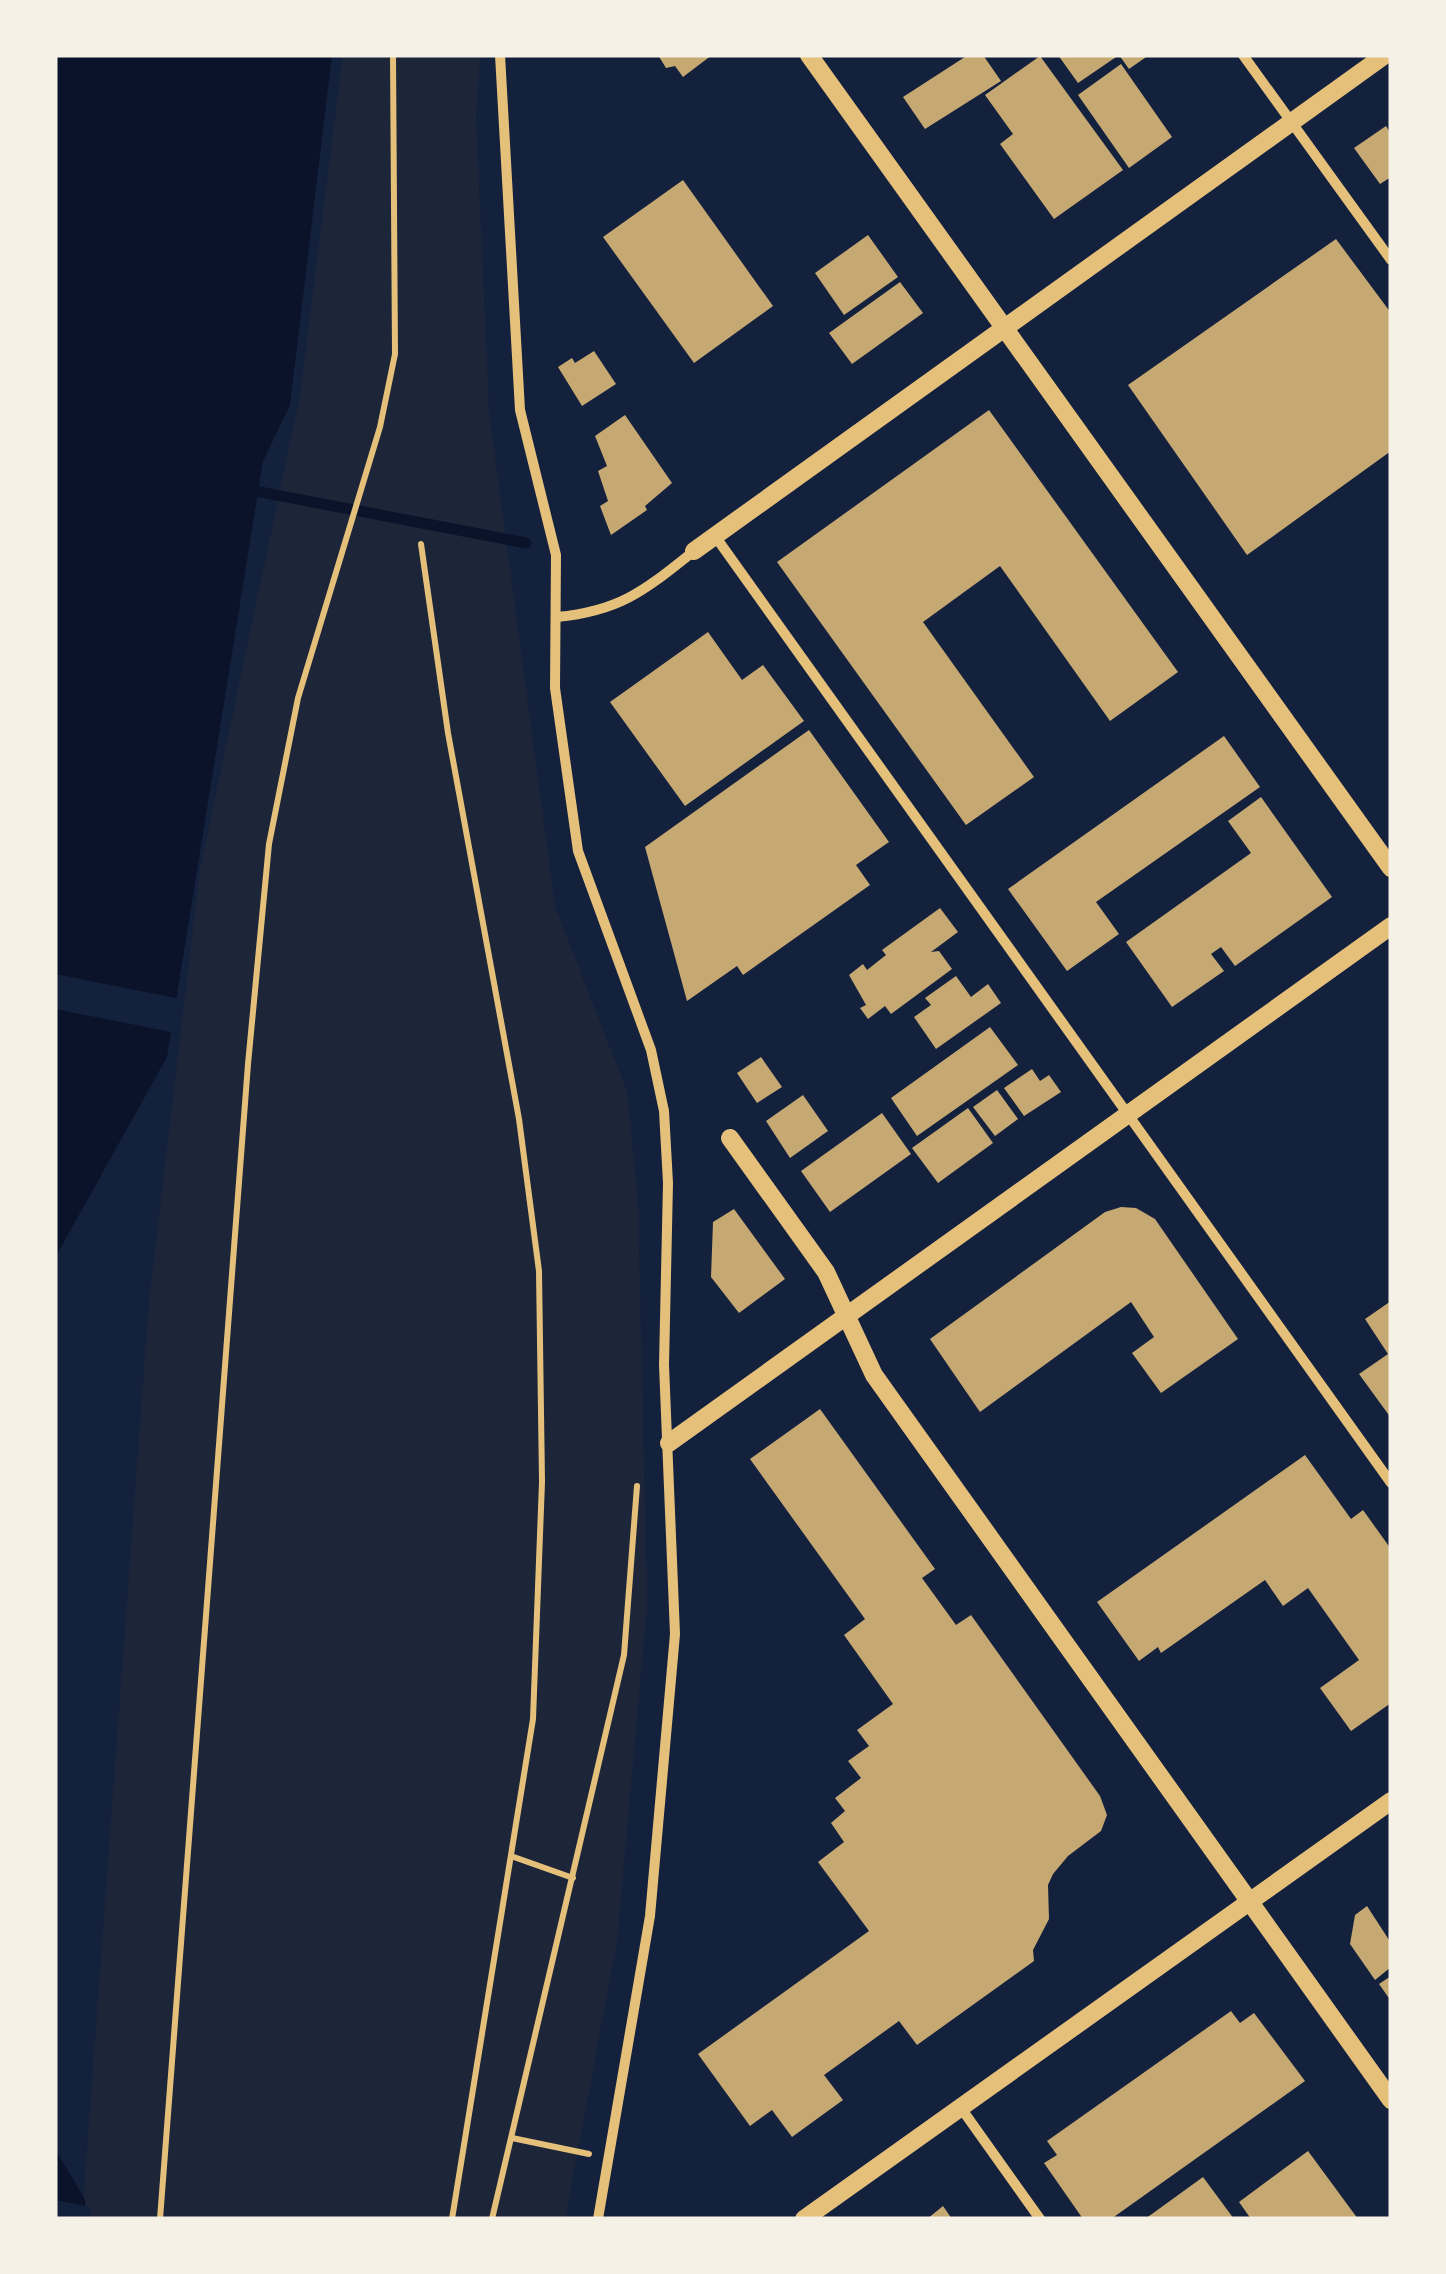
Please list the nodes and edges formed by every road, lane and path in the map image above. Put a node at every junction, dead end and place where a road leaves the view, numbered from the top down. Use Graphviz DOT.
graph roads {
  1 [pos="393,55"];
  2 [pos="500,55"];
  3 [pos="808,55"];
  4 [pos="1243,55"];
  5 [pos="1385,55"];
  6 [pos="1292,122"];
  7 [pos="1391,260"];
  8 [pos="1004,329"];
  9 [pos="715,536"];
  10 [pos="421,544"];
  11 [pos="694,551"];
  12 [pos="556,618"];
  13 [pos="1391,868"];
  14 [pos="1391,926"];
  15 [pos="1128,1113"];
  16 [pos="730,1138"];
  17 [pos="847,1316"];
  18 [pos="669,1442"];
  19 [pos="1391,1483"];
  20 [pos="637,1486"];
  21 [pos="1391,1801"];
  22 [pos="511,1856"];
  23 [pos="573,1878"];
  24 [pos="1249,1902"];
  25 [pos="1391,2100"];
  26 [pos="960,2108"];
  27 [pos="512,2138"];
  28 [pos="590,2154"];
  29 [pos="160,2219"];
  30 [pos="452,2219"];
  31 [pos="492,2219"];
  32 [pos="598,2219"];
  33 [pos="804,2219"];
  34 [pos="1040,2219"];
  1 -- 29 [label="path"];
  2 -- 12 [label="street"];
  3 -- 8 [label="street"];
  4 -- 6 [label="street"];
  5 -- 6 [label="street"];
  6 -- 7 [label="street"];
  6 -- 8 [label="street"];
  8 -- 9 [label="street"];
  8 -- 13 [label="street"];
  9 -- 11 [label="street"];
  9 -- 15 [label="street"];
  10 -- 22 [label="path"];
  11 -- 12 [label="street"];
  12 -- 18 [label="street"];
  14 -- 15 [label="street"];
  15 -- 17 [label="street"];
  15 -- 19 [label="street"];
  16 -- 17 [label="street"];
  17 -- 18 [label="street"];
  17 -- 24 [label="street"];
  18 -- 32 [label="street"];
  20 -- 23 [label="path"];
  21 -- 24 [label="street"];
  22 -- 23 [label="path"];
  22 -- 30 [label="path"];
  23 -- 27 [label="path"];
  24 -- 25 [label="street"];
  24 -- 26 [label="street"];
  26 -- 33 [label="street"];
  26 -- 34 [label="street"];
  27 -- 28 [label="path"];
  27 -- 31 [label="path"];
}
